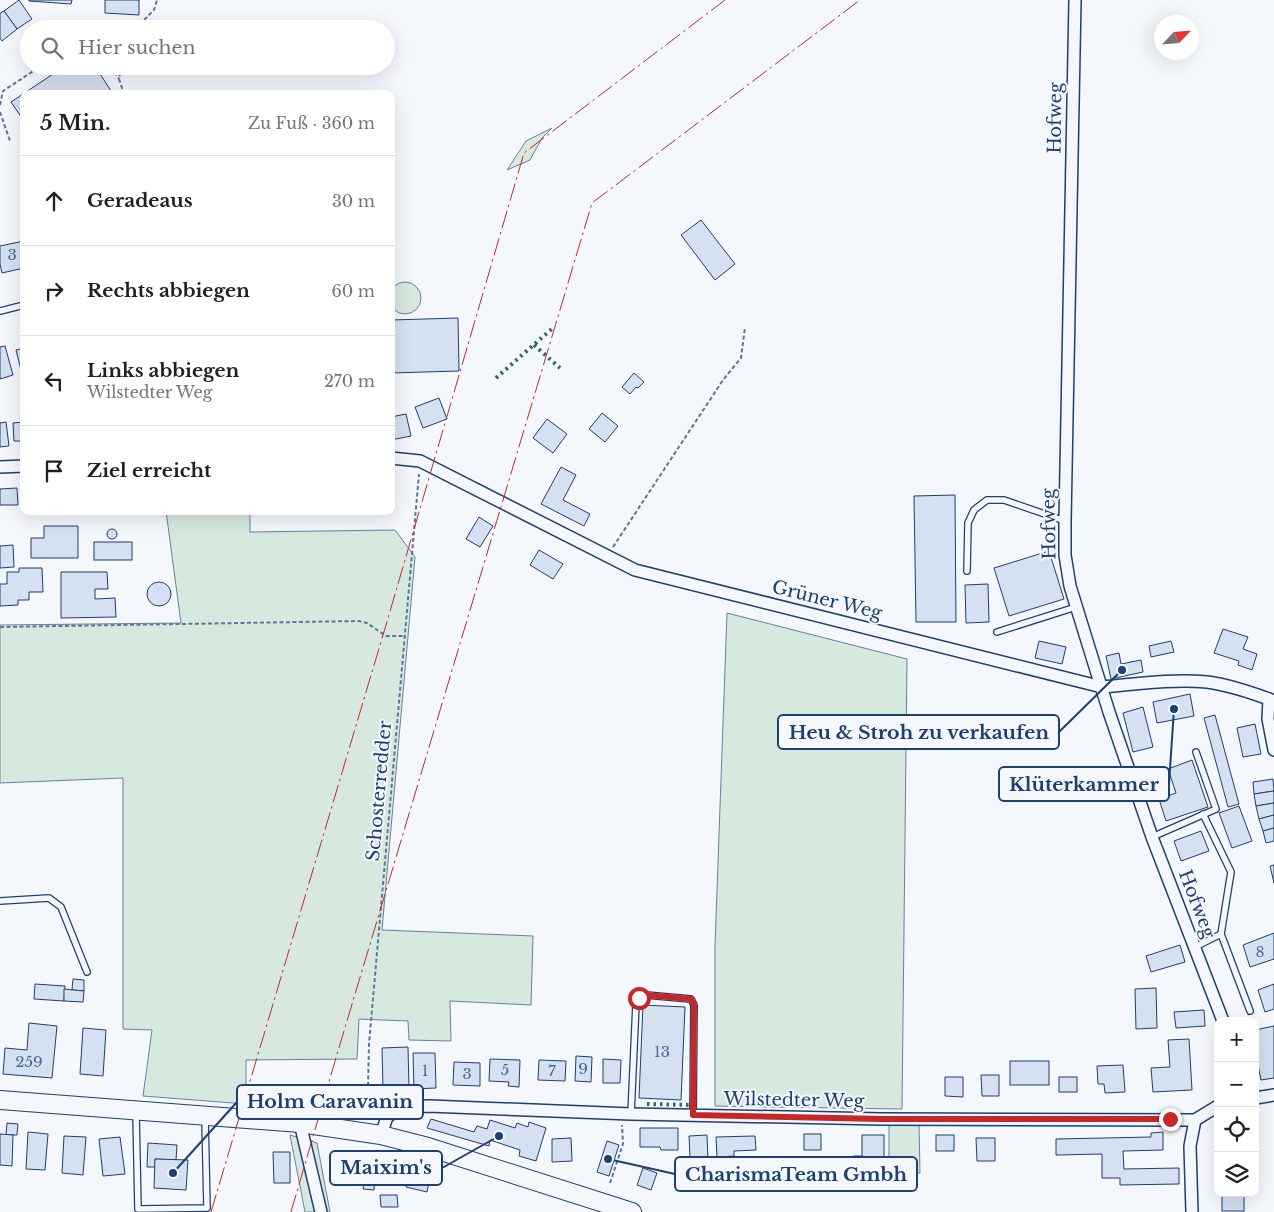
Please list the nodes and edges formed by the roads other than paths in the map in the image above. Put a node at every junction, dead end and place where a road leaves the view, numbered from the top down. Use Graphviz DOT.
graph roads {
  1 [pos="1075,0"];
  2 [pos="20,306"];
  3 [pos="0,311"];
  4 [pos="395,459"];
  5 [pos="20,466"];
  6 [pos="0,467"];
  7 [pos="1065,521"];
  8 [pos="967,571"];
  9 [pos="1076,607"];
  10 [pos="997,632"];
  11 [pos="1102,687"];
  12 [pos="1271,700"];
  13 [pos="1274,750"];
  14 [pos="1196,752"];
  15 [pos="1203,814"];
  16 [pos="1152,837"];
  17 [pos="0,901"];
  18 [pos="1221,934"];
  19 [pos="1195,947"];
  20 [pos="87,972"];
  21 [pos="1250,1011"];
  22 [pos="1221,1017"];
  23 [pos="1274,1095"];
  24 [pos="1259,1097"];
  25 [pos="0,1100"];
  26 [pos="1216,1107"];
  27 [pos="136,1111"];
  28 [pos="626,1114"];
  29 [pos="693,1115"];
  30 [pos="205,1116"];
  31 [pos="1195,1120"];
  32 [pos="300,1123"];
  33 [pos="381,1135"];
  34 [pos="149,1211"];
  35 [pos="321,1212"];
  36 [pos="632,1212"];
  37 [pos="1192,1212"];
  1 -- 7 [label="street, Hofweg"];
  2 -- 3 [label="lane"];
  4 -- 11 [label="street, Grüner Weg"];
  5 -- 6 [label="street"];
  7 -- 8 [label="lane"];
  7 -- 9 [label="street, Hofweg"];
  9 -- 10 [label="lane"];
  9 -- 11 [label="street, Hofweg"];
  11 -- 12 [label="street, Grüner Weg"];
  11 -- 16 [label="street, Hofweg"];
  12 -- 13 [label="street"];
  14 -- 15 [label="lane"];
  15 -- 16 [label="lane"];
  15 -- 18 [label="lane"];
  16 -- 19 [label="street, Hofweg"];
  17 -- 20 [label="lane"];
  18 -- 19 [label="lane"];
  18 -- 21 [label="lane"];
  19 -- 22 [label="street, Hofweg"];
  23 -- 24 [label="street"];
  25 -- 27 [label="main road"];
  26 -- 31 [label="street"];
  27 -- 30 [label="main road"];
  27 -- 34 [label="lane"];
  28 -- 29 [label="street, Wilstedter Weg"];
  28 -- 29 [label="lane"];
  28 -- 33 [label="street, Wilstedter Weg"];
  29 -- 31 [label="street, Wilstedter Weg"];
  30 -- 32 [label="main road"];
  30 -- 34 [label="lane"];
  31 -- 37 [label="street"];
  32 -- 33 [label="main road"];
  32 -- 35 [label="street"];
  33 -- 36 [label="main road"];
}
